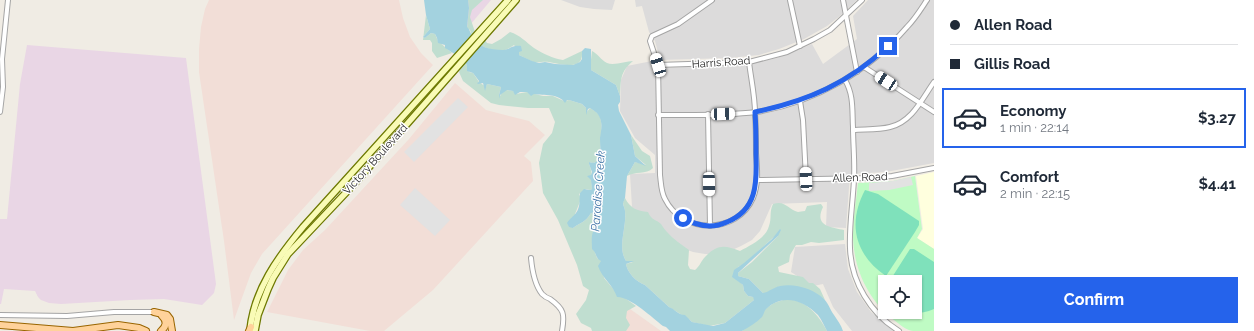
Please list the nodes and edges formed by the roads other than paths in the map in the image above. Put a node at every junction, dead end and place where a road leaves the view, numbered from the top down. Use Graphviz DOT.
graph roads {
  1 [pos="8,0"];
  2 [pos="508,0"];
  3 [pos="516,0"];
  4 [pos="712,0"];
  5 [pos="790,0"];
  6 [pos="843,0"];
  7 [pos="862,0"];
  8 [pos="927,0"];
  9 [pos="846,16"];
  10 [pos="484,31"];
  11 [pos="800,46"];
  12 [pos="749,62"];
  13 [pos="658,65"];
  14 [pos="864,67"];
  15 [pos="857,72"];
  16 [pos="846,80"];
  17 [pos="934,82"];
  18 [pos="800,101"];
  19 [pos="920,103"];
  20 [pos="0,112"];
  21 [pos="755,112"];
  22 [pos="934,112"];
  23 [pos="708,114"];
  24 [pos="658,115"];
  25 [pos="853,130"];
  26 [pos="934,168"];
  27 [pos="854,178"];
  28 [pos="806,179"];
  29 [pos="757,180"];
  30 [pos="710,226"];
  31 [pos="531,258"];
  32 [pos="154,312"];
  33 [pos="0,315"];
  34 [pos="0,325"];
  35 [pos="125,325"];
  36 [pos="171,330"];
  37 [pos="251,330"];
  38 [pos="133,331"];
  39 [pos="146,331"];
  40 [pos="161,331"];
  41 [pos="562,331"];
  42 [pos="899,331"];
  1 -- 20 [label="street"];
  2 -- 10 [label="main road, Victory Boulevard"];
  3 -- 10 [label="main road, Victory Boulevard"];
  4 -- 13 [label="street"];
  5 -- 11 [label="street"];
  6 -- 9 [label="street"];
  7 -- 9 [label="street, Harris Road"];
  8 -- 14 [label="street"];
  9 -- 11 [label="street, Harris Road"];
  9 -- 15 [label="street"];
  10 -- 37 [label="main road, Victory Boulevard"];
  11 -- 12 [label="street, Harris Road"];
  12 -- 13 [label="street, Harris Road"];
  12 -- 21 [label="street"];
  13 -- 24 [label="street"];
  14 -- 15 [label="street"];
  14 -- 19 [label="street"];
  15 -- 16 [label="street"];
  16 -- 18 [label="street"];
  16 -- 25 [label="street"];
  17 -- 19 [label="street"];
  18 -- 21 [label="street"];
  18 -- 28 [label="street"];
  19 -- 22 [label="street"];
  19 -- 25 [label="street"];
  21 -- 23 [label="street"];
  21 -- 29 [label="street"];
  23 -- 24 [label="street"];
  23 -- 30 [label="street"];
  24 -- 30 [label="street"];
  25 -- 27 [label="street"];
  26 -- 27 [label="street, Allen Road"];
  27 -- 28 [label="street, Allen Road"];
  27 -- 42 [label="street"];
  28 -- 29 [label="street, Allen Road"];
  29 -- 30 [label="street"];
  31 -- 41 [label="street"];
  32 -- 33 [label="street"];
  32 -- 36 [label="main road"];
  32 -- 40 [label="main road"];
  34 -- 35 [label="main road"];
  35 -- 38 [label="main road"];
  35 -- 39 [label="main road"];
}
